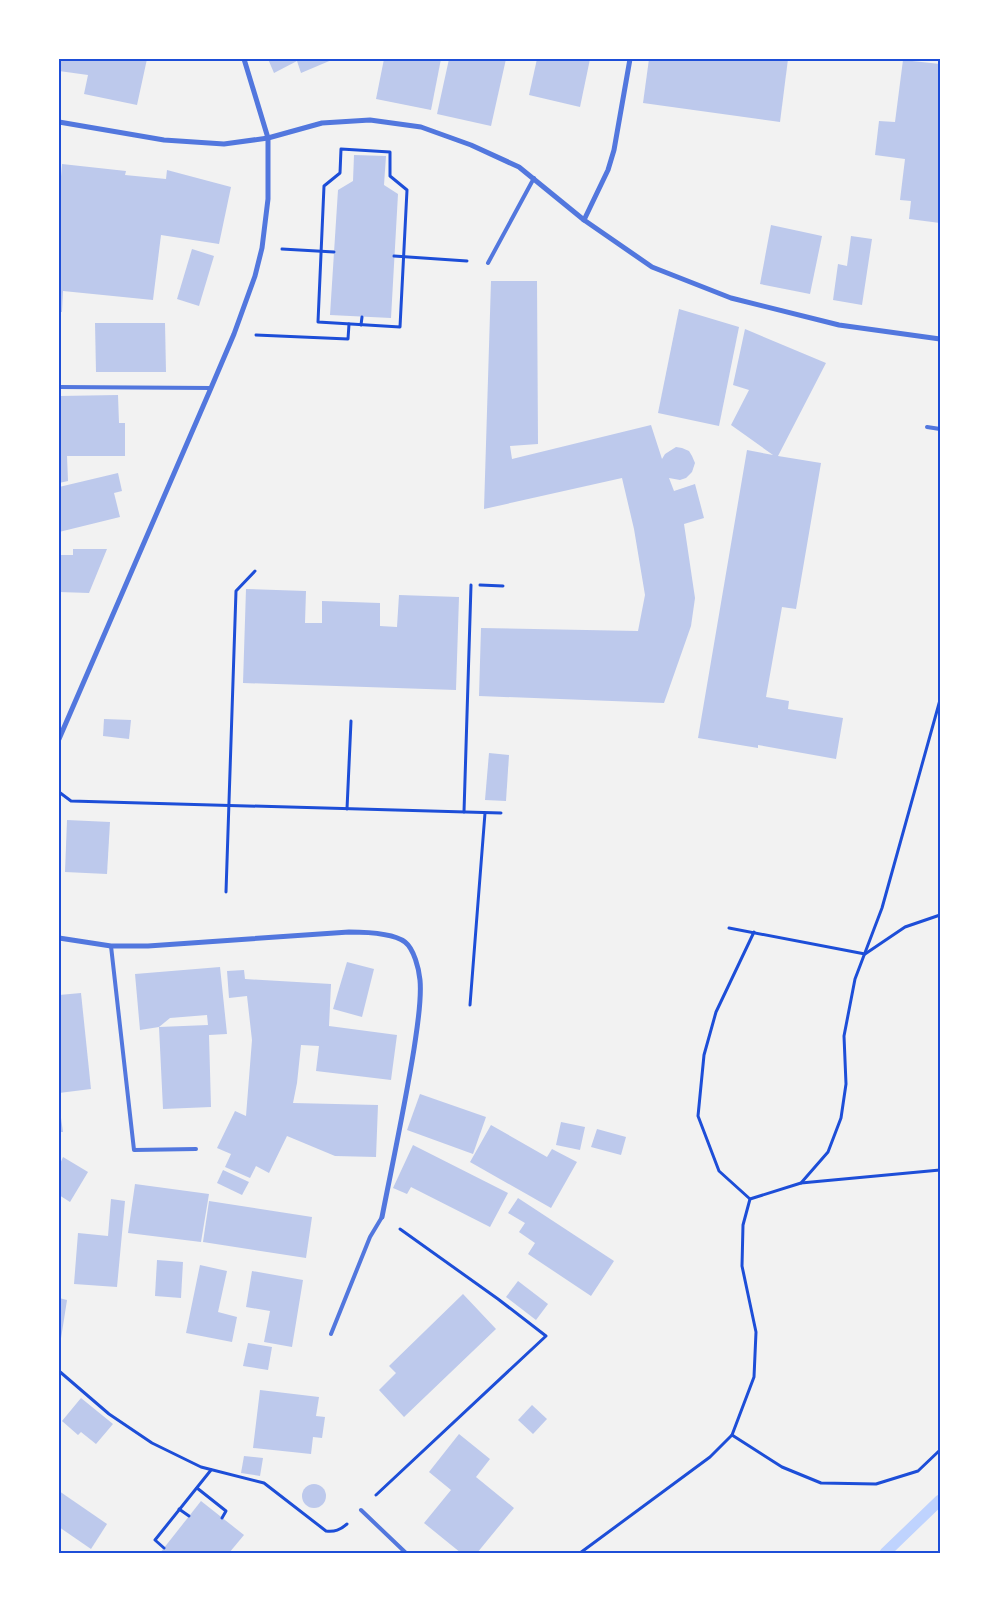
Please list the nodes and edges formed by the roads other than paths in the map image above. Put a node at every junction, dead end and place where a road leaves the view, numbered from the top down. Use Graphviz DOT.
graph roads {
  1 [pos="244,59"];
  2 [pos="630,59"];
  3 [pos="59,122"];
  4 [pos="268,138"];
  5 [pos="534,178"];
  6 [pos="584,220"];
  7 [pos="488,263"];
  8 [pos="940,339"];
  9 [pos="59,387"];
  10 [pos="211,388"];
  11 [pos="926,427"];
  12 [pos="940,429"];
  13 [pos="59,739"];
  14 [pos="59,938"];
  15 [pos="111,946"];
  16 [pos="196,1149"];
  17 [pos="382,1217"];
  18 [pos="331,1334"];
  19 [pos="362,1510"];
  20 [pos="406,1553"];
  1 -- 4 [label="street"];
  2 -- 6 [label="street"];
  3 -- 4 [label="street"];
  4 -- 5 [label="street"];
  4 -- 10 [label="street"];
  5 -- 6 [label="street"];
  5 -- 7 [label="lane"];
  6 -- 8 [label="street"];
  9 -- 10 [label="lane"];
  10 -- 13 [label="street"];
  11 -- 12 [label="lane"];
  14 -- 15 [label="street"];
  15 -- 16 [label="lane"];
  15 -- 17 [label="street"];
  17 -- 18 [label="lane"];
  19 -- 20 [label="lane"];
}
